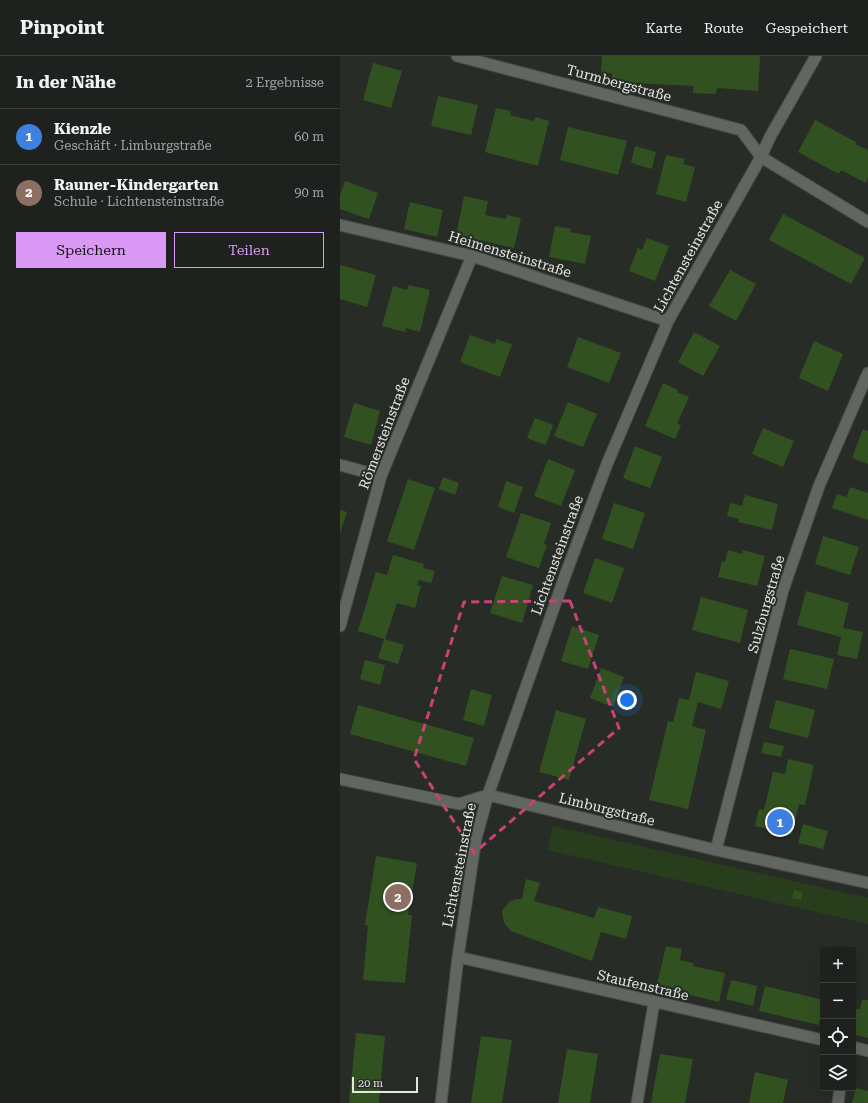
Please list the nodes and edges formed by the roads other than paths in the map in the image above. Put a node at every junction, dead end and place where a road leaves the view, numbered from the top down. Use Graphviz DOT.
graph roads {
  1 [pos="457,56"];
  2 [pos="816,56"];
  3 [pos="761,157"];
  4 [pos="868,222"];
  5 [pos="340,225"];
  6 [pos="472,256"];
  7 [pos="668,321"];
  8 [pos="868,373"];
  9 [pos="340,465"];
  10 [pos="381,476"];
  11 [pos="340,626"];
  12 [pos="340,779"];
  13 [pos="488,795"];
  14 [pos="716,850"];
  15 [pos="868,883"];
  16 [pos="458,957"];
  17 [pos="654,1003"];
  18 [pos="820,1039"];
  19 [pos="856,1048"];
  20 [pos="868,1051"];
  21 [pos="840,1091"];
  22 [pos="441,1103"];
  23 [pos="637,1103"];
  24 [pos="838,1103"];
  1 -- 3 [label="street, Turmbergstraße"];
  2 -- 3 [label="street, Lichtensteinstraße"];
  3 -- 4 [label="street"];
  3 -- 7 [label="street, Lichtensteinstraße"];
  5 -- 6 [label="street, Heimensteinstraße"];
  6 -- 7 [label="street, Heimensteinstraße"];
  6 -- 10 [label="street, Römersteinstraße"];
  7 -- 13 [label="street, Lichtensteinstraße"];
  8 -- 14 [label="street, Sulzburgstraße"];
  9 -- 10 [label="street"];
  10 -- 11 [label="street, Römersteinstraße"];
  12 -- 13 [label="street"];
  13 -- 14 [label="street, Limburgstraße"];
  13 -- 16 [label="street, Lichtensteinstraße"];
  14 -- 15 [label="street, Limburgstraße"];
  16 -- 17 [label="street, Staufenstraße"];
  16 -- 22 [label="street, Lichtensteinstraße"];
  17 -- 18 [label="street, Staufenstraße"];
  17 -- 23 [label="street"];
  19 -- 20 [label="street"];
  21 -- 24 [label="street"];
}
